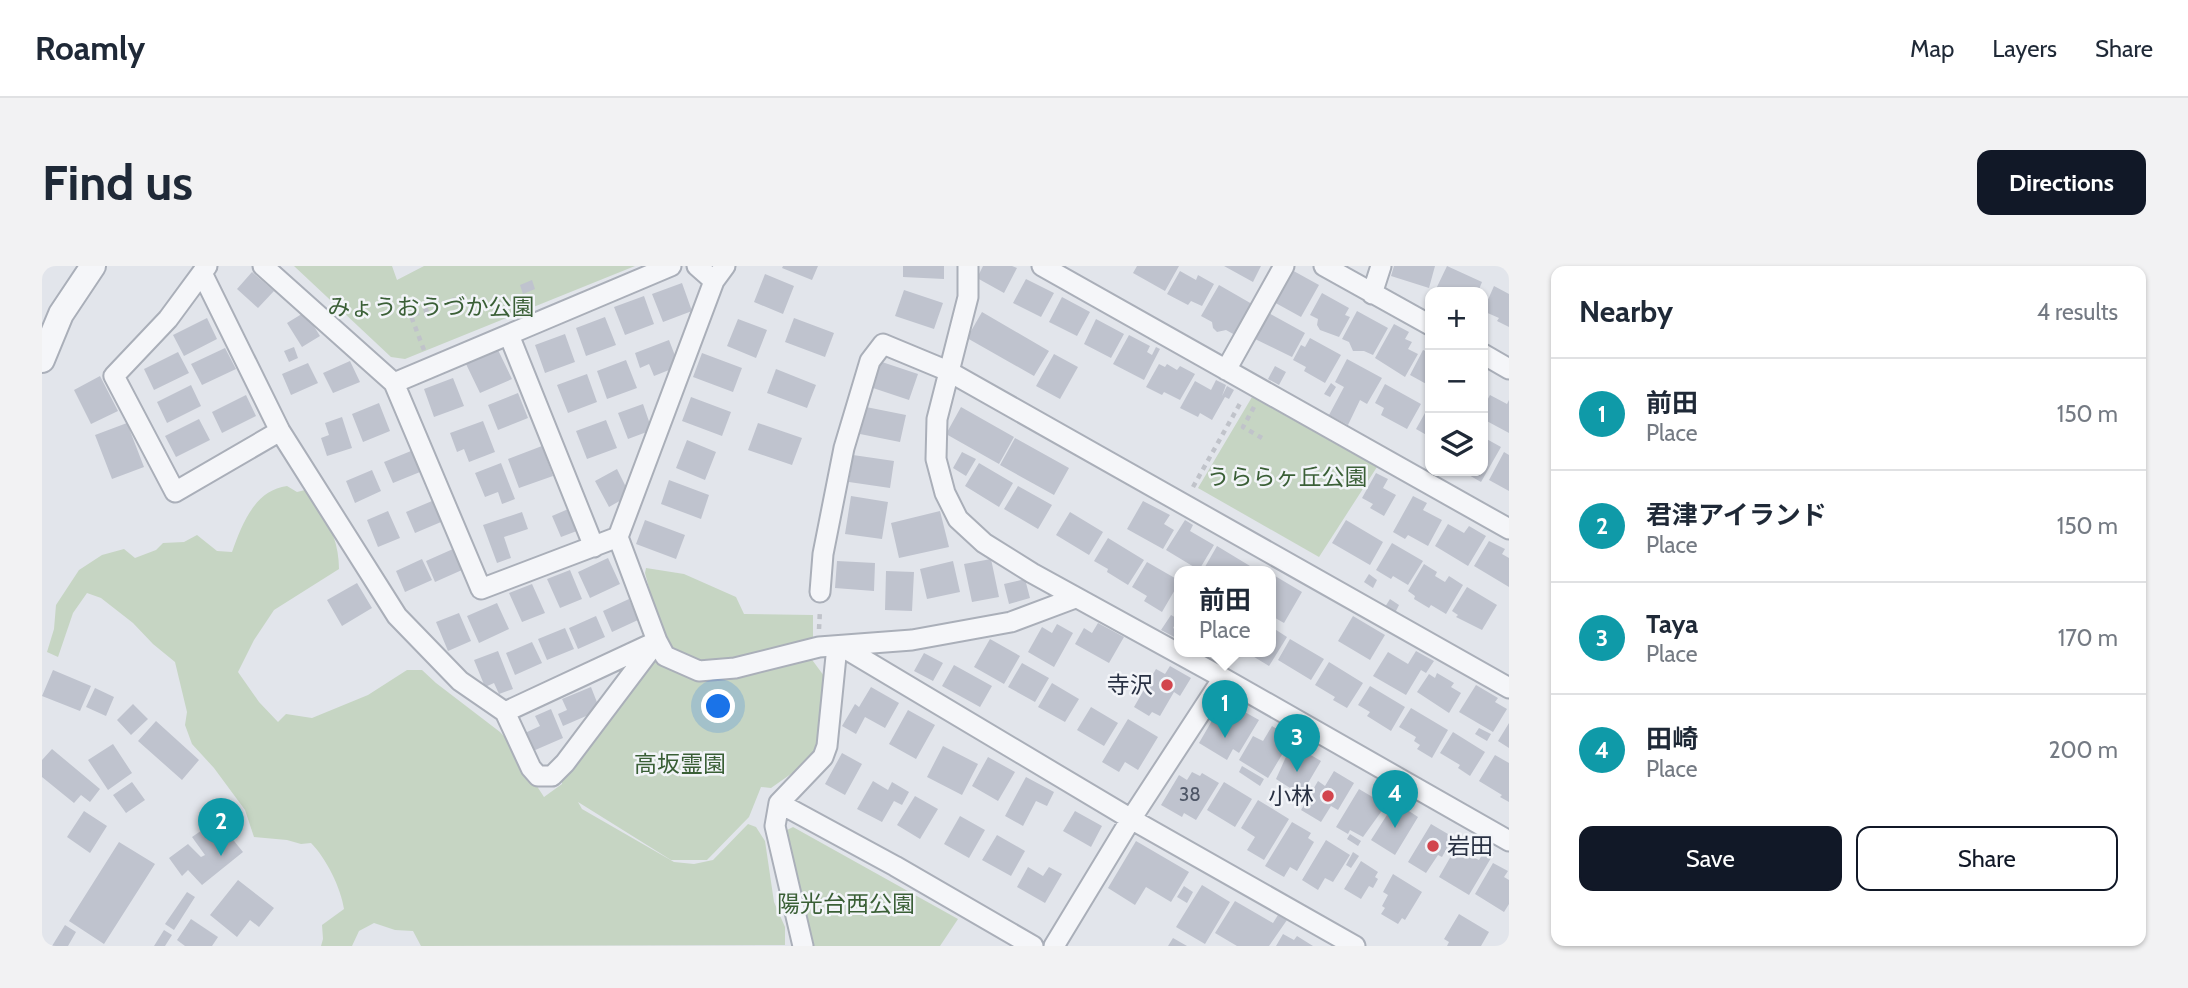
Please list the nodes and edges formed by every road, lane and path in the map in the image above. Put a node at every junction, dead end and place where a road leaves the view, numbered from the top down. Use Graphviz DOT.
graph roads {
  1 [pos="93,266"];
  2 [pos="263,266"];
  3 [pos="671,266"];
  4 [pos="697,266"];
  5 [pos="968,266"];
  6 [pos="1042,266"];
  7 [pos="1284,266"];
  8 [pos="1324,266"];
  9 [pos="1381,266"];
  10 [pos="205,270"];
  11 [pos="719,274"];
  12 [pos="1372,294"];
  13 [pos="455,299"];
  14 [pos="1425,323"];
  15 [pos="417,334"];
  16 [pos="509,335"];
  17 [pos="1488,357"];
  18 [pos="42,360"];
  19 [pos="1509,369"];
  20 [pos="1226,370"];
  21 [pos="948,371"];
  22 [pos="394,383"];
  23 [pos="1257,387"];
  24 [pos="280,431"];
  25 [pos="1262,438"];
  26 [pos="1183,504"];
  27 [pos="1509,529"];
  28 [pos="618,537"];
  29 [pos="594,547"];
  30 [pos="820,592"];
  31 [pos="1075,598"];
  32 [pos="657,641"];
  33 [pos="841,646"];
  34 [pos="819,647"];
  35 [pos="1174,652"];
  36 [pos="1184,657"];
  37 [pos="1223,678"];
  38 [pos="1509,688"];
  39 [pos="505,712"];
  40 [pos="779,803"];
  41 [pos="1131,818"];
  42 [pos="1509,841"];
  43 [pos="803,946"];
  44 [pos="1033,946"];
  45 [pos="1054,946"];
  46 [pos="1355,946"];
  1 -- 18 [label="street"];
  2 -- 22 [label="street"];
  3 -- 16 [label="street"];
  4 -- 11 [label="street"];
  5 -- 21 [label="street"];
  6 -- 20 [label="street"];
  7 -- 20 [label="street"];
  8 -- 12 [label="street"];
  9 -- 12 [label="street"];
  10 -- 24 [label="street"];
  10 -- 24 [label="street"];
  11 -- 28 [label="street"];
  12 -- 14 [label="street"];
  13 -- 15 [label="path"];
  16 -- 22 [label="street"];
  16 -- 29 [label="street"];
  17 -- 19 [label="street"];
  20 -- 23 [label="street"];
  21 -- 26 [label="street"];
  21 -- 30 [label="street"];
  21 -- 31 [label="street"];
  22 -- 29 [label="street"];
  23 -- 25 [label="path"];
  23 -- 26 [label="path"];
  23 -- 27 [label="street"];
  24 -- 39 [label="street"];
  26 -- 38 [label="street"];
  28 -- 29 [label="street"];
  28 -- 32 [label="street"];
  30 -- 34 [label="path"];
  31 -- 33 [label="street"];
  31 -- 35 [label="street"];
  32 -- 34 [label="street"];
  32 -- 39 [label="street"];
  32 -- 39 [label="street"];
  33 -- 34 [label="street"];
  33 -- 40 [label="street"];
  33 -- 41 [label="street"];
  36 -- 37 [label="street"];
  37 -- 41 [label="street"];
  37 -- 42 [label="street"];
  40 -- 43 [label="street"];
  40 -- 44 [label="street"];
  41 -- 45 [label="street"];
  41 -- 46 [label="street"];
}
